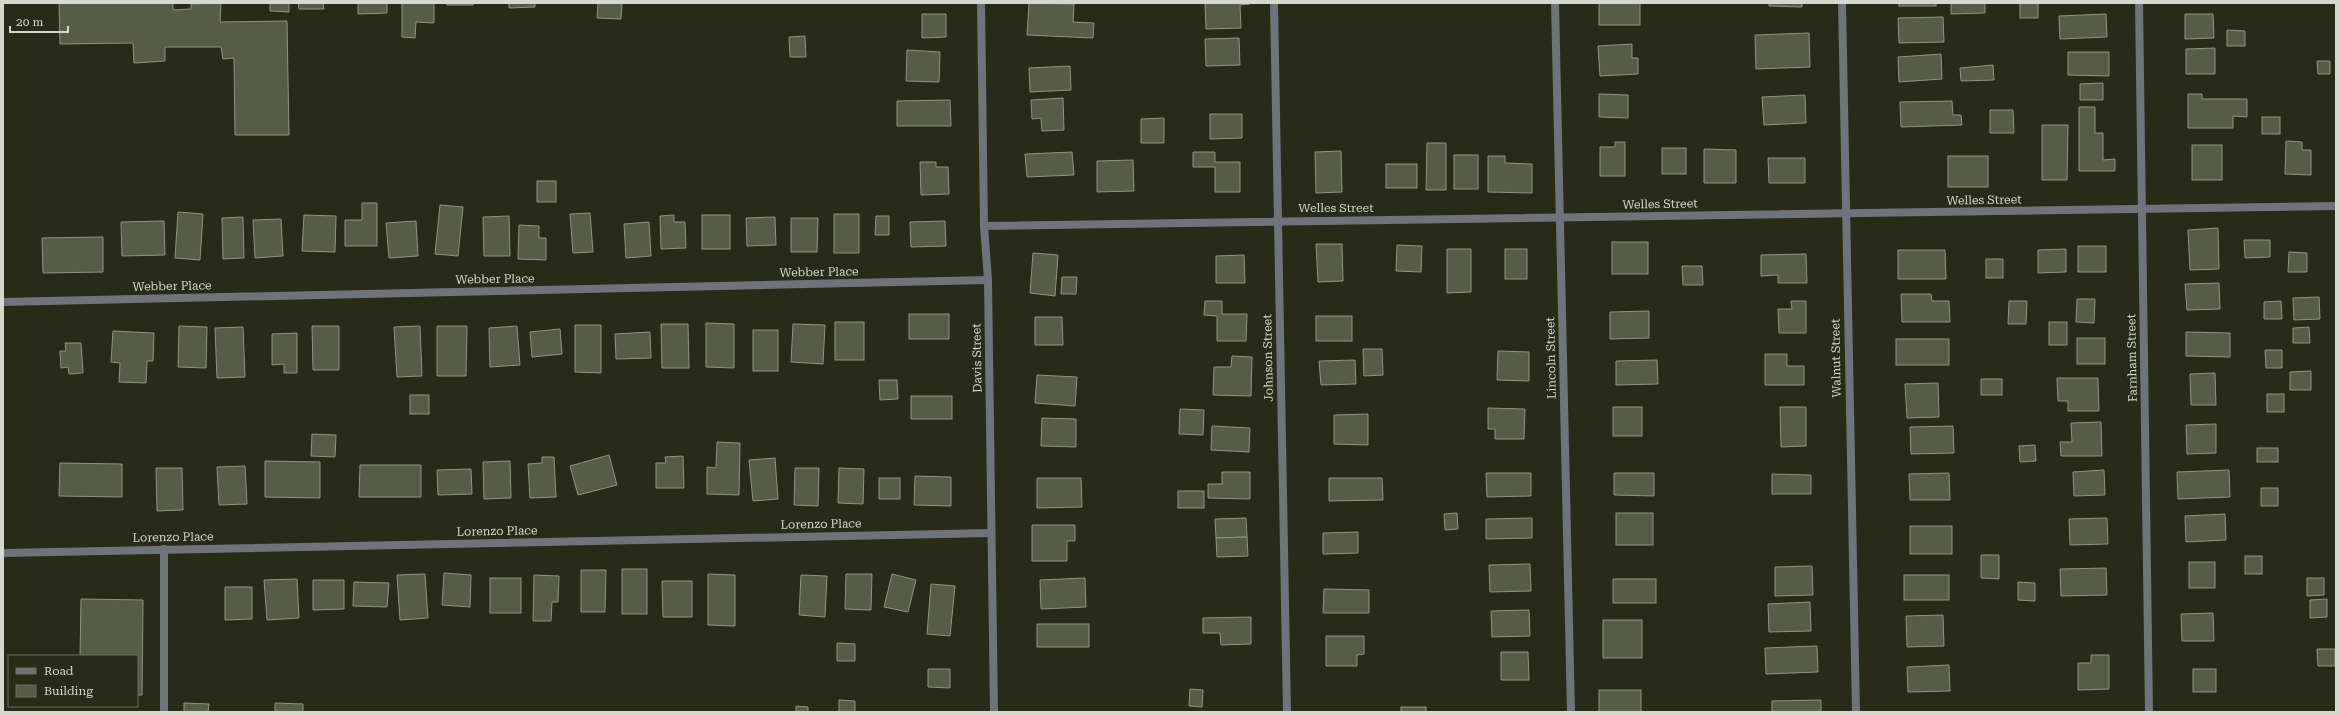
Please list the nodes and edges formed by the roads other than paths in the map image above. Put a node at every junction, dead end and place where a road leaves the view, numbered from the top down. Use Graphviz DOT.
graph roads {
  1 [pos="981,3"];
  2 [pos="1274,3"];
  3 [pos="1555,3"];
  4 [pos="1842,3"];
  5 [pos="2139,3"];
  6 [pos="2336,206"];
  7 [pos="2142,209"];
  8 [pos="1845,213"];
  9 [pos="1560,218"];
  10 [pos="1277,220"];
  11 [pos="984,226"];
  12 [pos="988,280"];
  13 [pos="3,302"];
  14 [pos="991,533"];
  15 [pos="164,549"];
  16 [pos="3,553"];
  17 [pos="164,712"];
  18 [pos="994,712"];
  19 [pos="1287,712"];
  20 [pos="1571,712"];
  21 [pos="1856,712"];
  22 [pos="2149,712"];
  1 -- 11 [label="street, Davis Street"];
  2 -- 10 [label="street, Johnson Street"];
  3 -- 9 [label="street, Lincoln Street"];
  4 -- 8 [label="street, Walnut Street"];
  5 -- 7 [label="street, Farnham Street"];
  6 -- 7 [label="street, Welles Street"];
  7 -- 8 [label="street, Welles Street"];
  7 -- 22 [label="street, Farnham Street"];
  8 -- 9 [label="street, Welles Street"];
  8 -- 21 [label="street, Walnut Street"];
  9 -- 10 [label="street, Welles Street"];
  9 -- 20 [label="street, Lincoln Street"];
  10 -- 11 [label="street, Welles Street"];
  10 -- 19 [label="street, Johnson Street"];
  11 -- 12 [label="street, Davis Street"];
  12 -- 13 [label="street, Webber Place"];
  12 -- 14 [label="street, Davis Street"];
  14 -- 15 [label="street, Lorenzo Place"];
  14 -- 18 [label="street, Davis Street"];
  15 -- 16 [label="street, Lorenzo Place"];
  15 -- 17 [label="street"];
}
